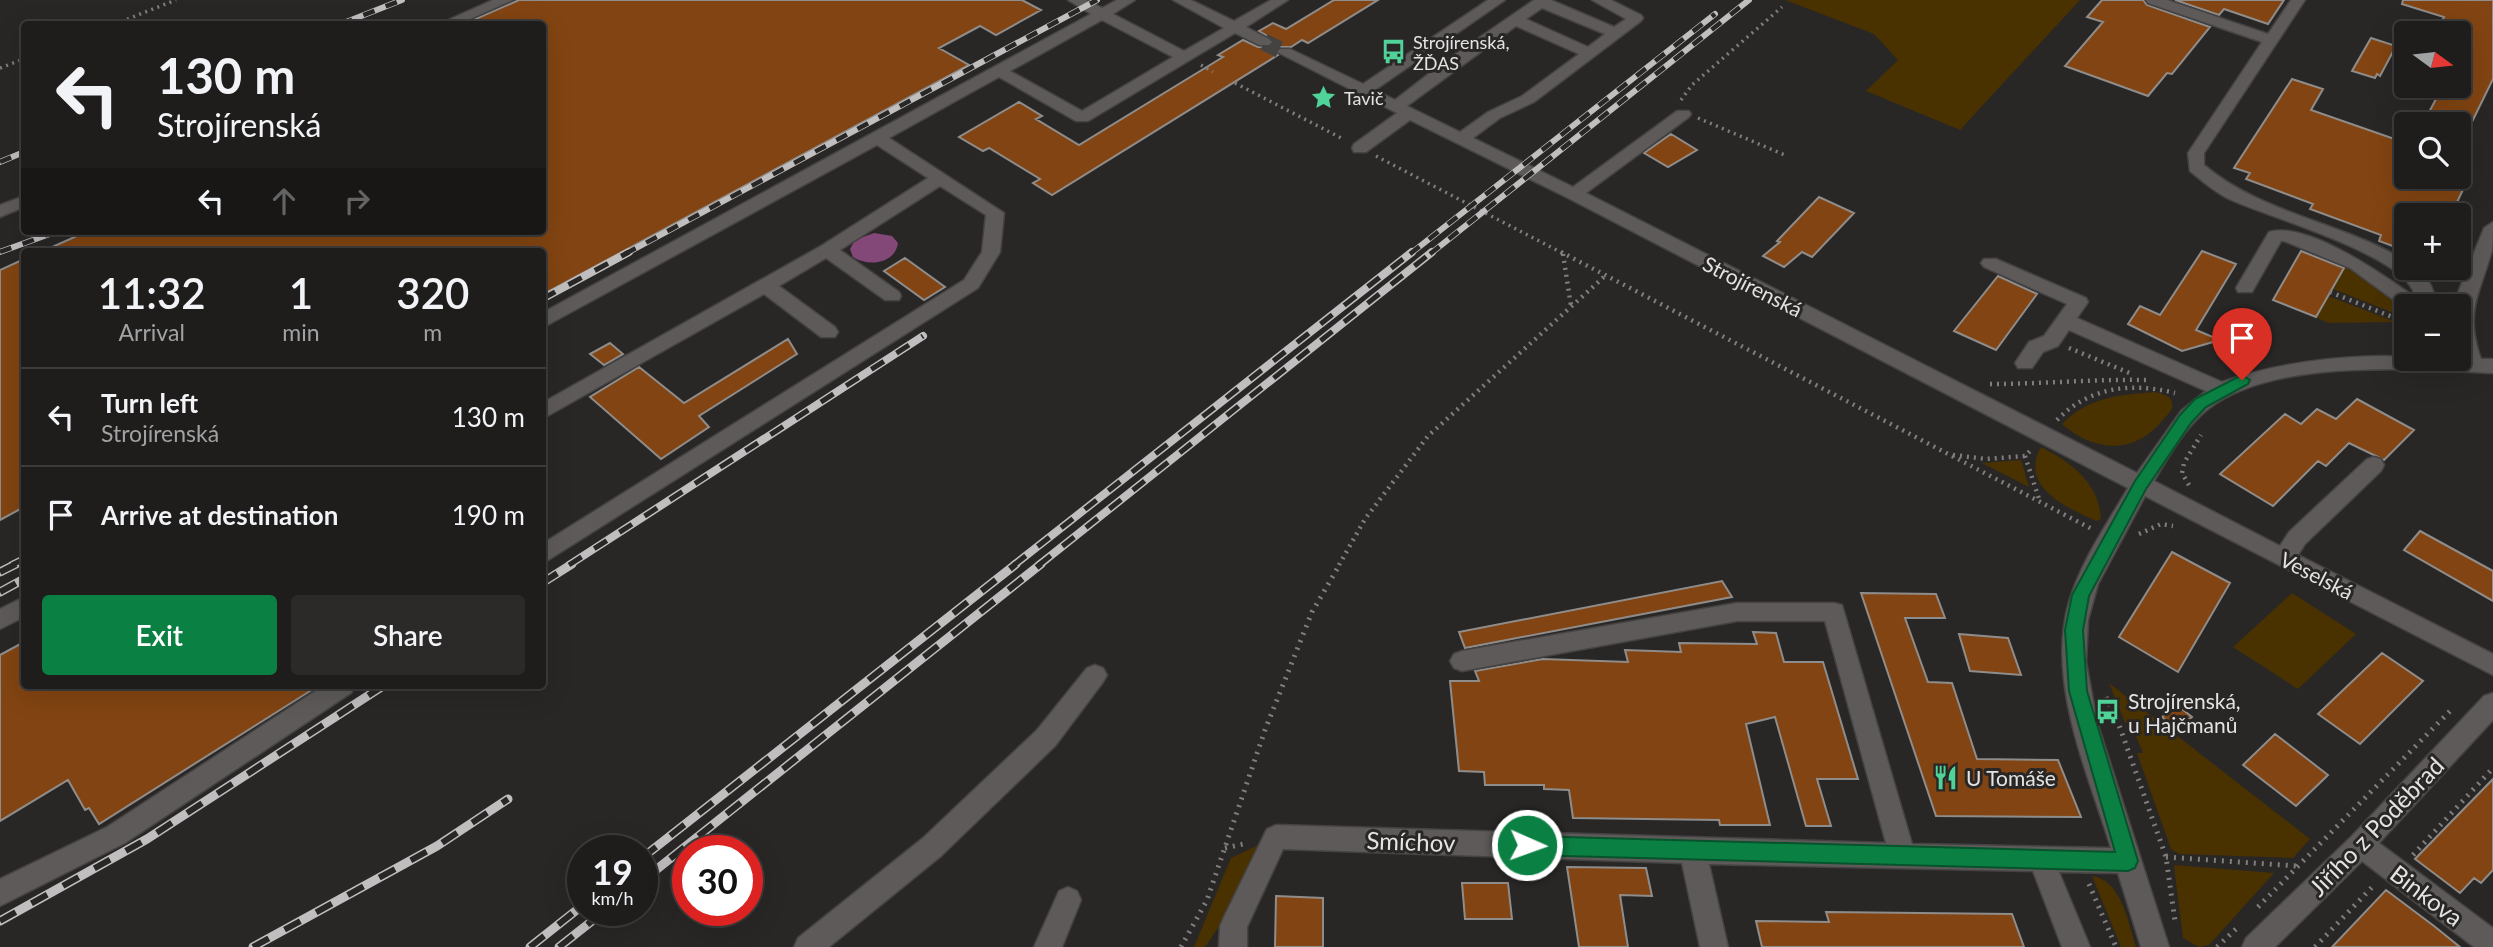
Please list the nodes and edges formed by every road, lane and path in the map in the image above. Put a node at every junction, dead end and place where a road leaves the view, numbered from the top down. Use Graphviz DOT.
graph roads {
  1 [pos="176,0"];
  2 [pos="506,0"];
  3 [pos="1075,0"];
  4 [pos="1128,0"];
  5 [pos="1180,0"];
  6 [pos="1281,0"];
  7 [pos="1498,0"];
  8 [pos="1599,0"];
  9 [pos="2153,0"];
  10 [pos="2298,0"];
  11 [pos="1543,1"];
  12 [pos="1782,6"];
  13 [pos="1102,14"];
  14 [pos="1515,20"];
  15 [pos="123,21"];
  16 [pos="454,21"];
  17 [pos="1234,27"];
  18 [pos="1616,33"];
  19 [pos="2271,40"];
  20 [pos="1264,42"];
  21 [pos="1285,52"];
  22 [pos="1590,53"];
  23 [pos="1184,57"];
  24 [pos="21,60"];
  25 [pos="0,68"];
  26 [pos="999,71"];
  27 [pos="1235,83"];
  28 [pos="1363,91"];
  29 [pos="1402,110"];
  30 [pos="1683,114"];
  31 [pos="877,138"];
  32 [pos="1461,139"];
  33 [pos="1360,148"];
  34 [pos="1787,156"];
  35 [pos="939,179"];
  36 [pos="1574,194"];
  37 [pos="21,202"];
  38 [pos="0,211"];
  39 [pos="2493,228"];
  40 [pos="827,250"];
  41 [pos="1563,254"];
  42 [pos="1990,263"];
  43 [pos="1605,276"];
  44 [pos="764,284"];
  45 [pos="2245,288"];
  46 [pos="2330,292"];
  47 [pos="2399,294"];
  48 [pos="2425,294"];
  49 [pos="891,296"];
  50 [pos="1571,306"];
  51 [pos="2394,317"];
  52 [pos="546,320"];
  53 [pos="2066,321"];
  54 [pos="828,332"];
  55 [pos="2051,341"];
  56 [pos="2475,362"];
  57 [pos="2025,363"];
  58 [pos="2146,380"];
  59 [pos="1977,383"];
  60 [pos="2164,389"];
  61 [pos="2222,390"];
  62 [pos="2178,393"];
  63 [pos="546,410"];
  64 [pos="2051,425"];
  65 [pos="1949,455"];
  66 [pos="2374,465"];
  67 [pos="2140,485"];
  68 [pos="2040,502"];
  69 [pos="2110,538"];
  70 [pos="546,552"];
  71 [pos="2284,558"];
  72 [pos="21,608"];
  73 [pos="0,620"];
  74 [pos="1462,661"];
  75 [pos="2493,665"];
  76 [pos="1095,675"];
  77 [pos="2102,686"];
  78 [pos="338,689"];
  79 [pos="2493,703"];
  80 [pos="2454,707"];
  81 [pos="2493,768"];
  82 [pos="2361,845"];
  83 [pos="1693,851"];
  84 [pos="1903,857"];
  85 [pos="2166,857"];
  86 [pos="2042,861"];
  87 [pos="2079,861"];
  88 [pos="2128,861"];
  89 [pos="2388,877"];
  90 [pos="0,893"];
  91 [pos="1068,900"];
  92 [pos="2176,931"];
  93 [pos="2493,945"];
  94 [pos="809,947"];
  95 [pos="1048,947"];
  96 [pos="1181,947"];
  97 [pos="1233,947"];
  98 [pos="1714,947"];
  99 [pos="2076,947"];
  100 [pos="2116,947"];
  101 [pos="2155,947"];
  102 [pos="2256,947"];
  103 [pos="2315,947"];
  1 -- 15 [label="path"];
  2 -- 16 [label="street"];
  3 -- 13 [label="street"];
  4 -- 13 [label="street"];
  5 -- 17 [label="street"];
  6 -- 17 [label="street"];
  7 -- 28 [label="street"];
  8 -- 18 [label="street"];
  9 -- 19 [label="street"];
  10 -- 19 [label="street"];
  11 -- 14 [label="street"];
  11 -- 18 [label="street"];
  12 -- 30 [label="path"];
  13 -- 23 [label="street"];
  13 -- 26 [label="street"];
  14 -- 22 [label="street"];
  14 -- 29 [label="street"];
  17 -- 20 [label="street"];
  17 -- 23 [label="street"];
  18 -- 22 [label="street"];
  19 -- 48 [label="street"];
  21 -- 28 [label="street, Strojírenská"];
  22 -- 32 [label="street"];
  23 -- 26 [label="street"];
  24 -- 25 [label="path"];
  26 -- 31 [label="street"];
  27 -- 33 [label="path"];
  28 -- 29 [label="street, Strojírenská"];
  29 -- 32 [label="street, Strojírenská"];
  29 -- 33 [label="street"];
  30 -- 34 [label="path"];
  30 -- 36 [label="street"];
  31 -- 35 [label="street"];
  31 -- 52 [label="street"];
  32 -- 36 [label="street, Strojírenská"];
  33 -- 41 [label="path"];
  35 -- 40 [label="street"];
  35 -- 70 [label="street"];
  36 -- 67 [label="street, Strojírenská"];
  37 -- 38 [label="street"];
  39 -- 56 [label="street"];
  40 -- 44 [label="street"];
  40 -- 49 [label="street"];
  41 -- 43 [label="path"];
  41 -- 50 [label="path"];
  42 -- 53 [label="street"];
  43 -- 50 [label="path"];
  43 -- 65 [label="path"];
  44 -- 54 [label="street"];
  44 -- 63 [label="street"];
  45 -- 47 [label="street"];
  46 -- 51 [label="path"];
  50 -- 96 [label="path"];
  53 -- 55 [label="street"];
  53 -- 61 [label="street"];
  55 -- 57 [label="street"];
  55 -- 58 [label="path"];
  56 -- 61 [label="street"];
  58 -- 59 [label="path"];
  58 -- 60 [label="path"];
  60 -- 62 [label="path"];
  60 -- 64 [label="path"];
  61 -- 67 [label="street"];
  65 -- 68 [label="path"];
  65 -- 68 [label="path"];
  66 -- 71 [label="street"];
  67 -- 69 [label="street"];
  67 -- 71 [label="street, Veselská"];
  68 -- 69 [label="path"];
  69 -- 88 [label="street"];
  71 -- 75 [label="street, Veselská"];
  72 -- 73 [label="street"];
  74 -- 84 [label="street"];
  76 -- 94 [label="street"];
  77 -- 85 [label="path"];
  78 -- 90 [label="street"];
  79 -- 82 [label="street, Jiřího z Poděbrad"];
  80 -- 85 [label="path"];
  81 -- 89 [label="path"];
  82 -- 89 [label="street, Binkova"];
  82 -- 102 [label="street, Jiřího z Poděbrad"];
  83 -- 84 [label="street, Smíchov"];
  83 -- 97 [label="street, Smíchov"];
  83 -- 98 [label="street"];
  84 -- 86 [label="street, Smíchov"];
  85 -- 92 [label="path"];
  86 -- 87 [label="street, Smíchov"];
  86 -- 99 [label="street"];
  87 -- 88 [label="street, Smíchov"];
  87 -- 100 [label="path"];
  88 -- 101 [label="street"];
  89 -- 93 [label="street, Binkova"];
  89 -- 103 [label="path"];
  91 -- 95 [label="street"];
}
